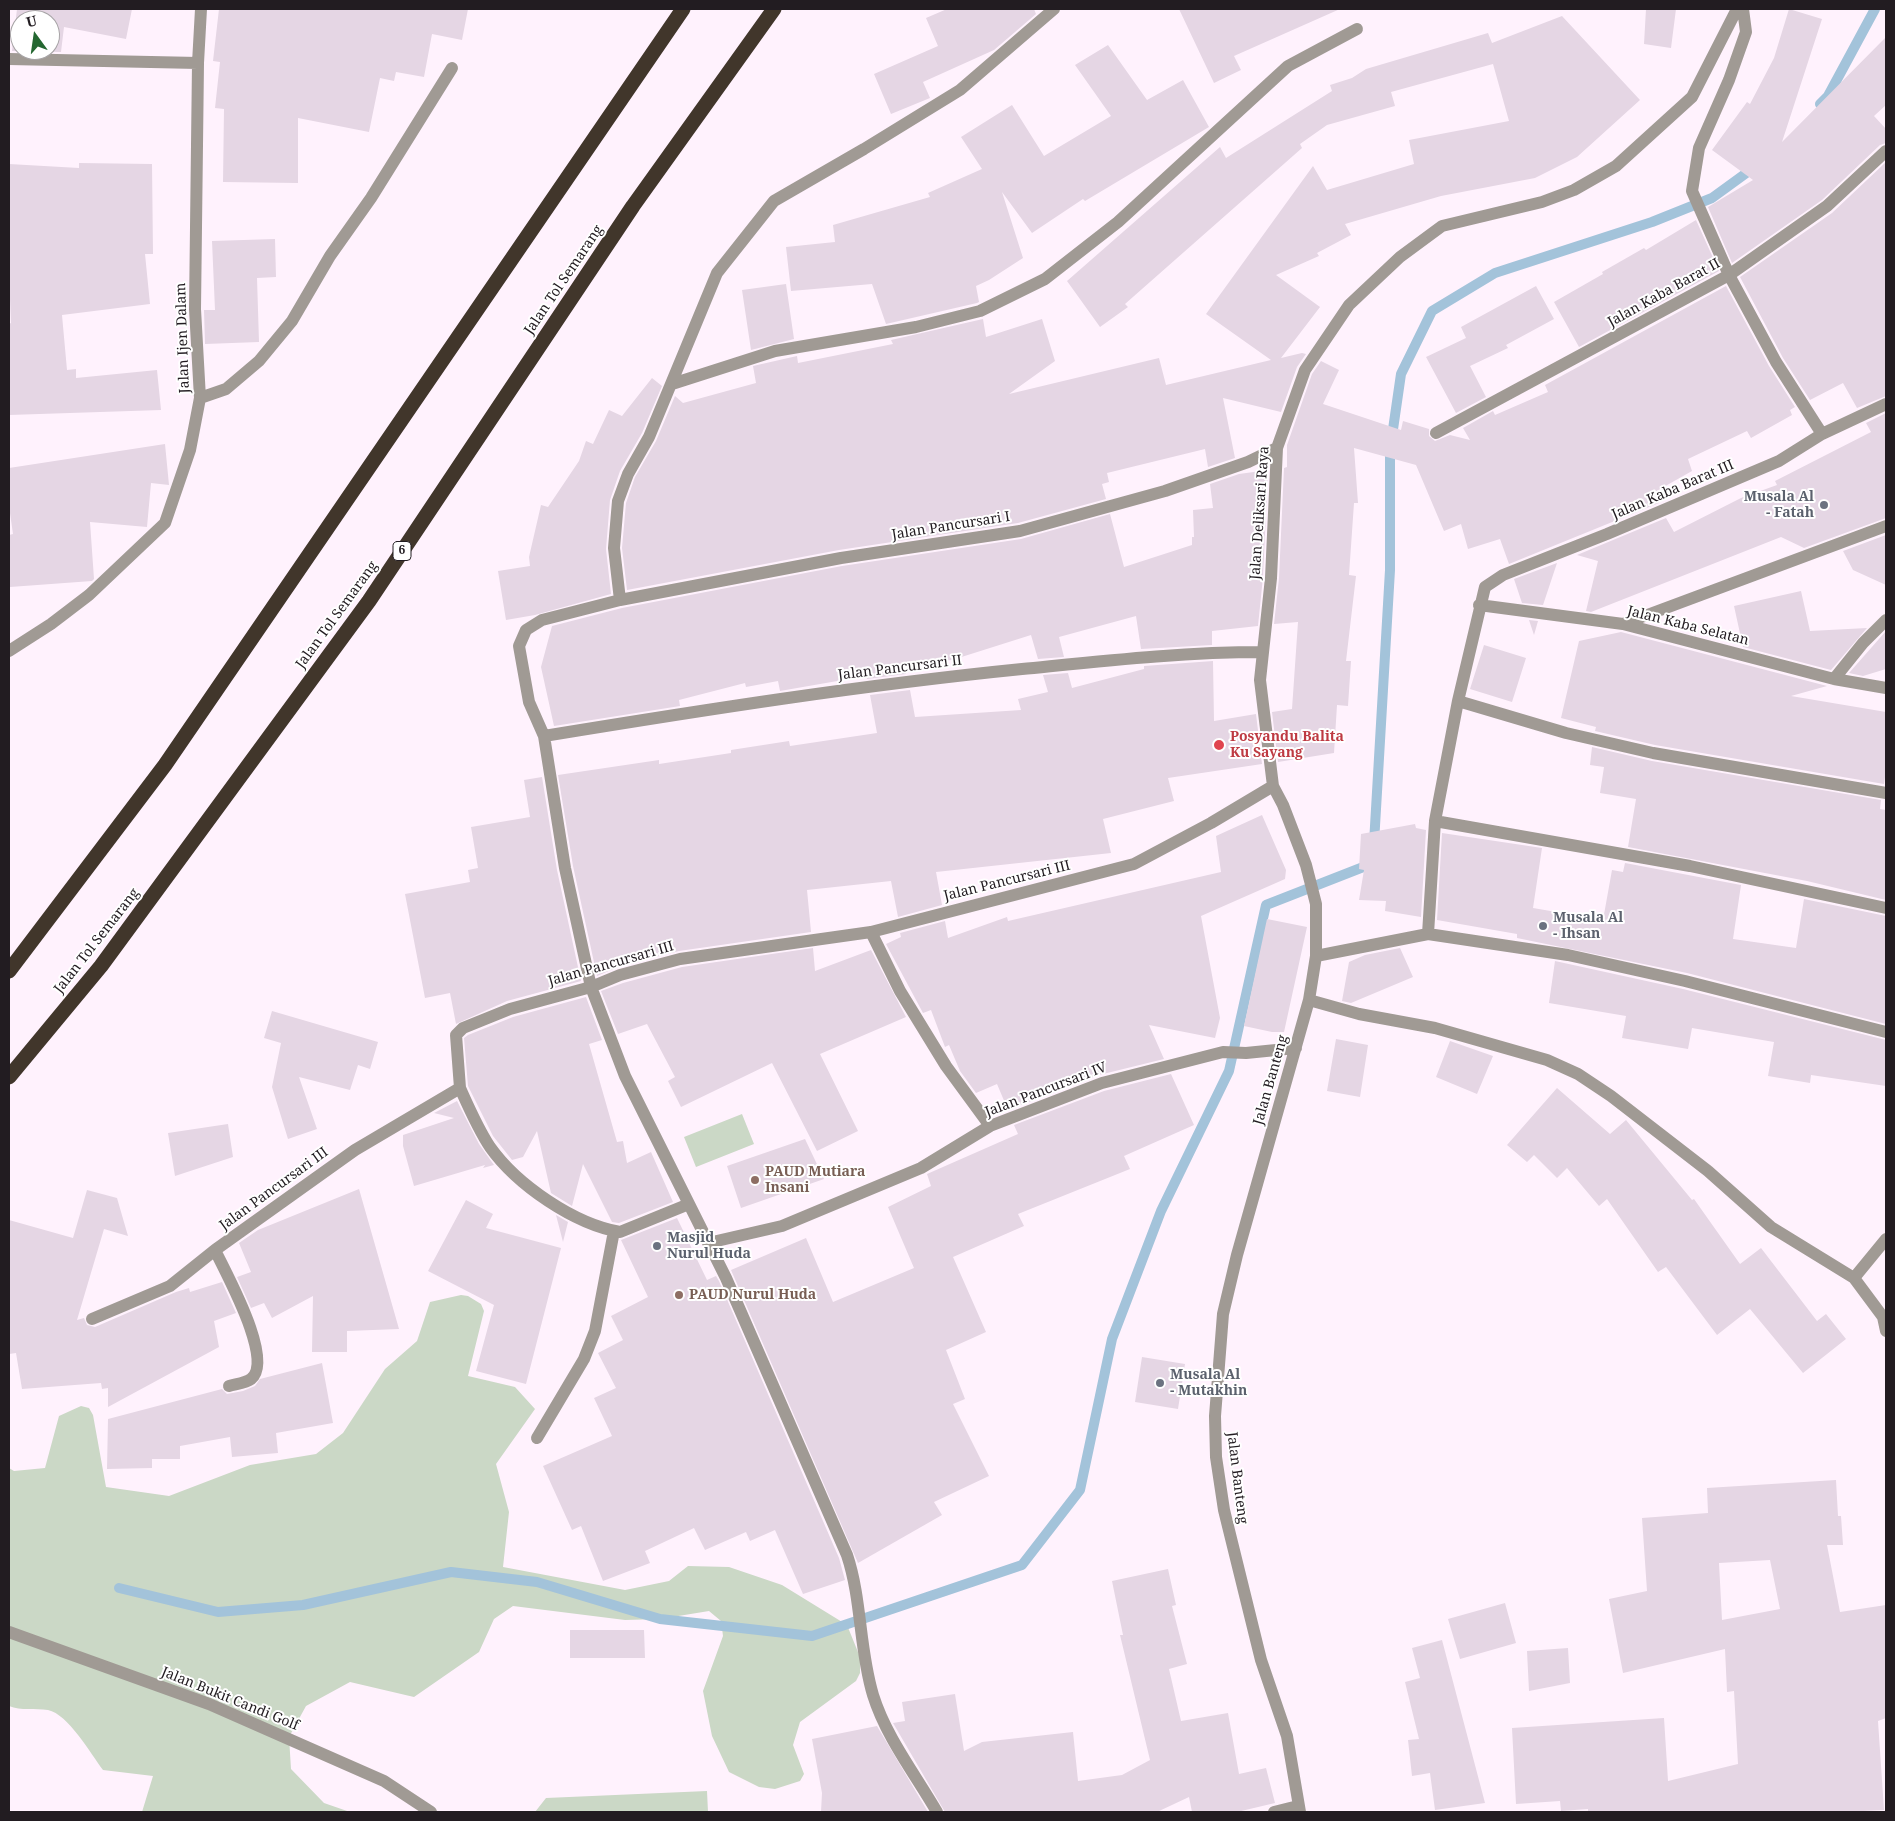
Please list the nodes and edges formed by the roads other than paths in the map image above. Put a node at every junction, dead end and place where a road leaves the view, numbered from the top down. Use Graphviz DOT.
graph roads {
  1 [pos="201,9"];
  2 [pos="683,9"];
  3 [pos="774,9"];
  4 [pos="1054,9"];
  5 [pos="1737,9"];
  6 [pos="1743,9"];
  7 [pos="1357,29"];
  8 [pos="9,59"];
  9 [pos="198,63"];
  10 [pos="452,68"];
  11 [pos="1886,151"];
  12 [pos="1729,275"];
  13 [pos="672,384"];
  14 [pos="200,398"];
  15 [pos="1886,404"];
  16 [pos="1436,433"];
  17 [pos="1822,434"];
  18 [pos="1277,448"];
  19 [pos="1886,526"];
  20 [pos="620,600"];
  21 [pos="1479,605"];
  22 [pos="1886,620"];
  23 [pos="1623,624"];
  24 [pos="9,651"];
  25 [pos="1263,652"];
  26 [pos="1834,679"];
  27 [pos="1886,688"];
  28 [pos="1458,700"];
  29 [pos="544,736"];
  30 [pos="1273,786"];
  31 [pos="1886,794"];
  32 [pos="1435,821"];
  33 [pos="1886,908"];
  34 [pos="871,932"];
  35 [pos="1428,934"];
  36 [pos="1316,956"];
  37 [pos="9,972"];
  38 [pos="591,987"];
  39 [pos="1309,1000"];
  40 [pos="1886,1032"];
  41 [pos="1296,1048"];
  42 [pos="9,1077"];
  43 [pos="460,1088"];
  44 [pos="990,1126"];
  45 [pos="689,1204"];
  46 [pos="614,1231"];
  47 [pos="1886,1239"];
  48 [pos="708,1244"];
  49 [pos="215,1250"];
  50 [pos="1854,1278"];
  51 [pos="92,1319"];
  52 [pos="1886,1331"];
  53 [pos="229,1386"];
  54 [pos="537,1438"];
  55 [pos="9,1632"];
  56 [pos="1299,1809"];
  57 [pos="431,1812"];
  58 [pos="937,1812"];
  59 [pos="1274,1812"];
  1 -- 9 [label="street, Jalan Ijen Dalam"];
  2 -- 37 [label="highway"];
  3 -- 42 [label="highway, Jalan Tol Semarang / 6"];
  4 -- 13 [label="street"];
  5 -- 18 [label="street, Jalan Deliksari Raya"];
  6 -- 12 [label="street"];
  7 -- 13 [label="street"];
  8 -- 9 [label="street"];
  9 -- 14 [label="street, Jalan Ijen Dalam"];
  10 -- 14 [label="street"];
  11 -- 12 [label="street, Jalan Kaba Barat II"];
  12 -- 16 [label="street, Jalan Kaba Barat II"];
  12 -- 17 [label="street"];
  13 -- 20 [label="street"];
  14 -- 24 [label="street, Jalan Ijen Dalam"];
  15 -- 17 [label="street, Jalan Kaba Barat III"];
  17 -- 21 [label="street, Jalan Kaba Barat III"];
  18 -- 20 [label="street, Jalan Pancursari I"];
  18 -- 25 [label="street, Jalan Deliksari Raya"];
  19 -- 23 [label="street"];
  20 -- 29 [label="street, Jalan Pancursari I"];
  21 -- 23 [label="street, Jalan Kaba Selatan"];
  21 -- 28 [label="street, Jalan Kaba Barat III"];
  22 -- 26 [label="street"];
  23 -- 26 [label="street, Jalan Kaba Selatan"];
  25 -- 29 [label="street, Jalan Pancursari II"];
  25 -- 30 [label="street, Jalan Deliksari Raya"];
  26 -- 27 [label="street, Jalan Kaba Selatan"];
  28 -- 31 [label="street"];
  28 -- 32 [label="street, Jalan Kaba Barat III"];
  29 -- 38 [label="street, Jalan Pancursari I"];
  30 -- 34 [label="street, Jalan Pancursari III"];
  30 -- 36 [label="street, Jalan Deliksari Raya"];
  32 -- 33 [label="street"];
  32 -- 35 [label="street, Jalan Kaba Barat III"];
  34 -- 38 [label="street, Jalan Pancursari III"];
  34 -- 44 [label="street"];
  35 -- 36 [label="street"];
  35 -- 40 [label="street"];
  36 -- 39 [label="street, Jalan Deliksari Raya"];
  38 -- 43 [label="street, Jalan Pancursari III"];
  38 -- 45 [label="street, Jalan Pancursari I"];
  39 -- 41 [label="street, Jalan Banteng"];
  39 -- 50 [label="street"];
  41 -- 44 [label="street, Jalan Pancursari IV"];
  41 -- 56 [label="street, Jalan Banteng"];
  43 -- 46 [label="street"];
  43 -- 49 [label="street, Jalan Pancursari III"];
  44 -- 48 [label="street, Jalan Pancursari IV"];
  45 -- 46 [label="street"];
  45 -- 48 [label="street, Jalan Pancursari I"];
  46 -- 54 [label="street"];
  47 -- 50 [label="street"];
  48 -- 58 [label="street, Jalan Pancursari I"];
  49 -- 51 [label="street, Jalan Pancursari III"];
  49 -- 53 [label="street"];
  50 -- 52 [label="street"];
  55 -- 57 [label="street, Jalan Bukit Candi Golf"];
  56 -- 59 [label="street"];
}
